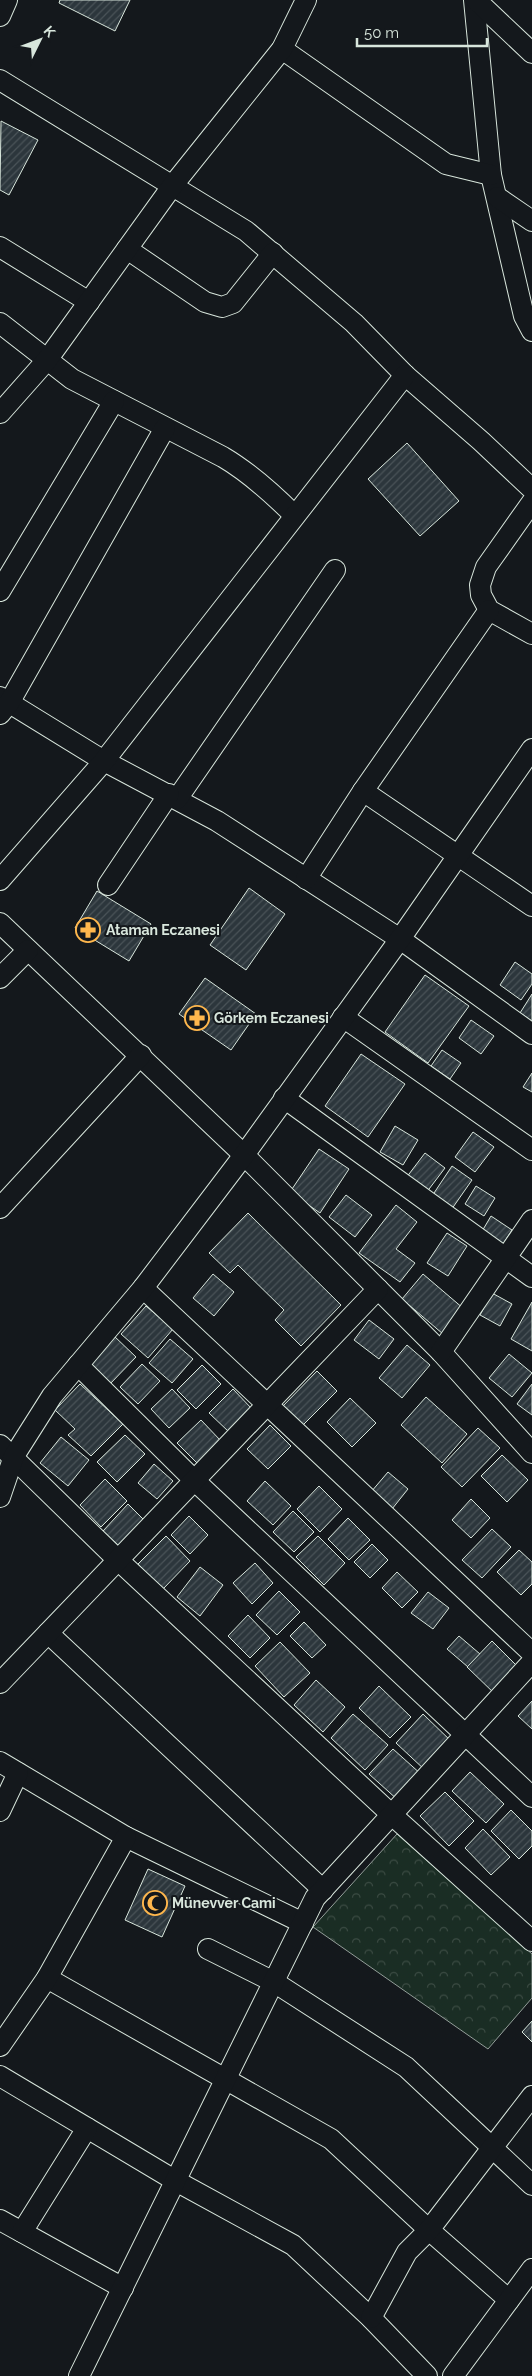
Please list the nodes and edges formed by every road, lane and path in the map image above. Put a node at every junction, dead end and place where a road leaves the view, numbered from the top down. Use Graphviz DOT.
graph roads {
  1 [pos="8,0"];
  2 [pos="306,0"];
  3 [pos="475,0"];
  4 [pos="0,16"];
  5 [pos="282,49"];
  6 [pos="532,53"];
  7 [pos="0,80"];
  8 [pos="491,175"];
  9 [pos="173,185"];
  10 [pos="497,197"];
  11 [pos="532,221"];
  12 [pos="0,247"];
  13 [pos="127,249"];
  14 [pos="273,253"];
  15 [pos="89,302"];
  16 [pos="0,323"];
  17 [pos="532,331"];
  18 [pos="47,360"];
  19 [pos="405,375"];
  20 [pos="114,401"];
  21 [pos="0,413"];
  22 [pos="165,428"];
  23 [pos="532,489"];
  24 [pos="532,502"];
  25 [pos="294,515"];
  26 [pos="335,570"];
  27 [pos="0,591"];
  28 [pos="489,610"];
  29 [pos="532,634"];
  30 [pos="3,705"];
  31 [pos="104,761"];
  32 [pos="528,762"];
  33 [pos="362,791"];
  34 [pos="173,797"];
  35 [pos="458,854"];
  36 [pos="306,879"];
  37 [pos="0,880"];
  38 [pos="108,885"];
  39 [pos="532,906"];
  40 [pos="0,923"];
  41 [pos="400,939"];
  42 [pos="28,950"];
  43 [pos="0,978"];
  44 [pos="343,1017"];
  45 [pos="532,1034"];
  46 [pos="141,1056"];
  47 [pos="284,1098"];
  48 [pos="532,1150"];
  49 [pos="244,1155"];
  50 [pos="0,1208"];
  51 [pos="532,1220"];
  52 [pos="505,1259"];
  53 [pos="532,1277"];
  54 [pos="143,1288"];
  55 [pos="378,1288"];
  56 [pos="441,1352"];
  57 [pos="78,1365"];
  58 [pos="268,1403"];
  59 [pos="7,1451"];
  60 [pos="532,1453"];
  61 [pos="194,1480"];
  62 [pos="0,1497"];
  63 [pos="118,1560"];
  64 [pos="48,1633"];
  65 [pos="532,1653"];
  66 [pos="532,1662"];
  67 [pos="0,1683"];
  68 [pos="465,1736"];
  69 [pos="0,1762"];
  70 [pos="18,1773"];
  71 [pos="532,1797"];
  72 [pos="0,1811"];
  73 [pos="392,1815"];
  74 [pos="126,1836"];
  75 [pos="323,1890"];
  76 [pos="303,1923"];
  77 [pos="532,1941"];
  78 [pos="208,1949"];
  79 [pos="47,1978"];
  80 [pos="274,1982"];
  81 [pos="0,2046"];
  82 [pos="0,2076"];
  83 [pos="225,2080"];
  84 [pos="532,2096"];
  85 [pos="87,2128"];
  86 [pos="492,2148"];
  87 [pos="176,2181"];
  88 [pos="532,2185"];
  89 [pos="0,2220"];
  90 [pos="429,2230"];
  91 [pos="22,2232"];
  92 [pos="532,2269"];
  93 [pos="123,2288"];
  94 [pos="509,2300"];
  95 [pos="371,2318"];
  96 [pos="79,2376"];
  97 [pos="427,2376"];
  98 [pos="453,2376"];
  1 -- 4 [label="street"];
  2 -- 5 [label="street"];
  3 -- 6 [label="street"];
  3 -- 8 [label="street"];
  5 -- 8 [label="street"];
  5 -- 9 [label="street"];
  7 -- 9 [label="street"];
  8 -- 10 [label="street"];
  9 -- 13 [label="street"];
  9 -- 14 [label="street"];
  10 -- 11 [label="street"];
  10 -- 17 [label="street"];
  12 -- 15 [label="street"];
  13 -- 14 [label="street"];
  13 -- 15 [label="street"];
  14 -- 19 [label="street"];
  15 -- 18 [label="street"];
  16 -- 18 [label="street"];
  18 -- 20 [label="street"];
  18 -- 21 [label="street"];
  19 -- 23 [label="street"];
  19 -- 25 [label="street"];
  20 -- 22 [label="street"];
  20 -- 27 [label="street"];
  22 -- 25 [label="street"];
  22 -- 30 [label="street"];
  24 -- 28 [label="street"];
  25 -- 31 [label="street"];
  26 -- 34 [label="street"];
  28 -- 29 [label="street"];
  28 -- 33 [label="street"];
  30 -- 31 [label="street"];
  31 -- 34 [label="street"];
  31 -- 37 [label="street"];
  32 -- 35 [label="street"];
  33 -- 35 [label="street"];
  33 -- 36 [label="street"];
  34 -- 36 [label="street"];
  34 -- 38 [label="street"];
  35 -- 39 [label="street"];
  35 -- 41 [label="street"];
  36 -- 41 [label="street"];
  40 -- 42 [label="street"];
  41 -- 44 [label="street"];
  41 -- 45 [label="street"];
  42 -- 43 [label="street"];
  42 -- 46 [label="street"];
  44 -- 47 [label="street"];
  44 -- 48 [label="street"];
  46 -- 49 [label="street"];
  46 -- 50 [label="street"];
  47 -- 49 [label="street"];
  47 -- 52 [label="street"];
  49 -- 54 [label="street"];
  49 -- 55 [label="street"];
  51 -- 52 [label="street"];
  52 -- 53 [label="street"];
  52 -- 56 [label="street"];
  54 -- 57 [label="street"];
  54 -- 58 [label="street"];
  55 -- 56 [label="street"];
  55 -- 58 [label="street"];
  56 -- 60 [label="street"];
  57 -- 59 [label="street"];
  57 -- 61 [label="street"];
  58 -- 61 [label="street"];
  58 -- 65 [label="street"];
  59 -- 62 [label="street"];
  59 -- 63 [label="street"];
  61 -- 63 [label="street"];
  61 -- 68 [label="street"];
  63 -- 64 [label="street"];
  63 -- 73 [label="street"];
  64 -- 67 [label="street"];
  64 -- 75 [label="street"];
  66 -- 68 [label="street"];
  68 -- 71 [label="street"];
  68 -- 73 [label="street"];
  69 -- 70 [label="street"];
  70 -- 72 [label="street"];
  70 -- 74 [label="street"];
  73 -- 75 [label="street"];
  73 -- 77 [label="street"];
  74 -- 76 [label="street"];
  74 -- 79 [label="street"];
  75 -- 76 [label="street"];
  76 -- 80 [label="street"];
  78 -- 80 [label="street"];
  79 -- 81 [label="street"];
  79 -- 83 [label="street"];
  80 -- 83 [label="street"];
  80 -- 86 [label="street"];
  82 -- 85 [label="street"];
  83 -- 87 [label="street"];
  83 -- 90 [label="street"];
  84 -- 86 [label="street"];
  85 -- 87 [label="street"];
  85 -- 91 [label="street"];
  86 -- 88 [label="street"];
  86 -- 90 [label="street"];
  87 -- 93 [label="street"];
  87 -- 95 [label="street"];
  89 -- 91 [label="street"];
  90 -- 94 [label="street"];
  90 -- 95 [label="street"];
  91 -- 93 [label="street"];
  92 -- 94 [label="street"];
  93 -- 96 [label="street"];
  94 -- 98 [label="street"];
  95 -- 97 [label="street"];
}
